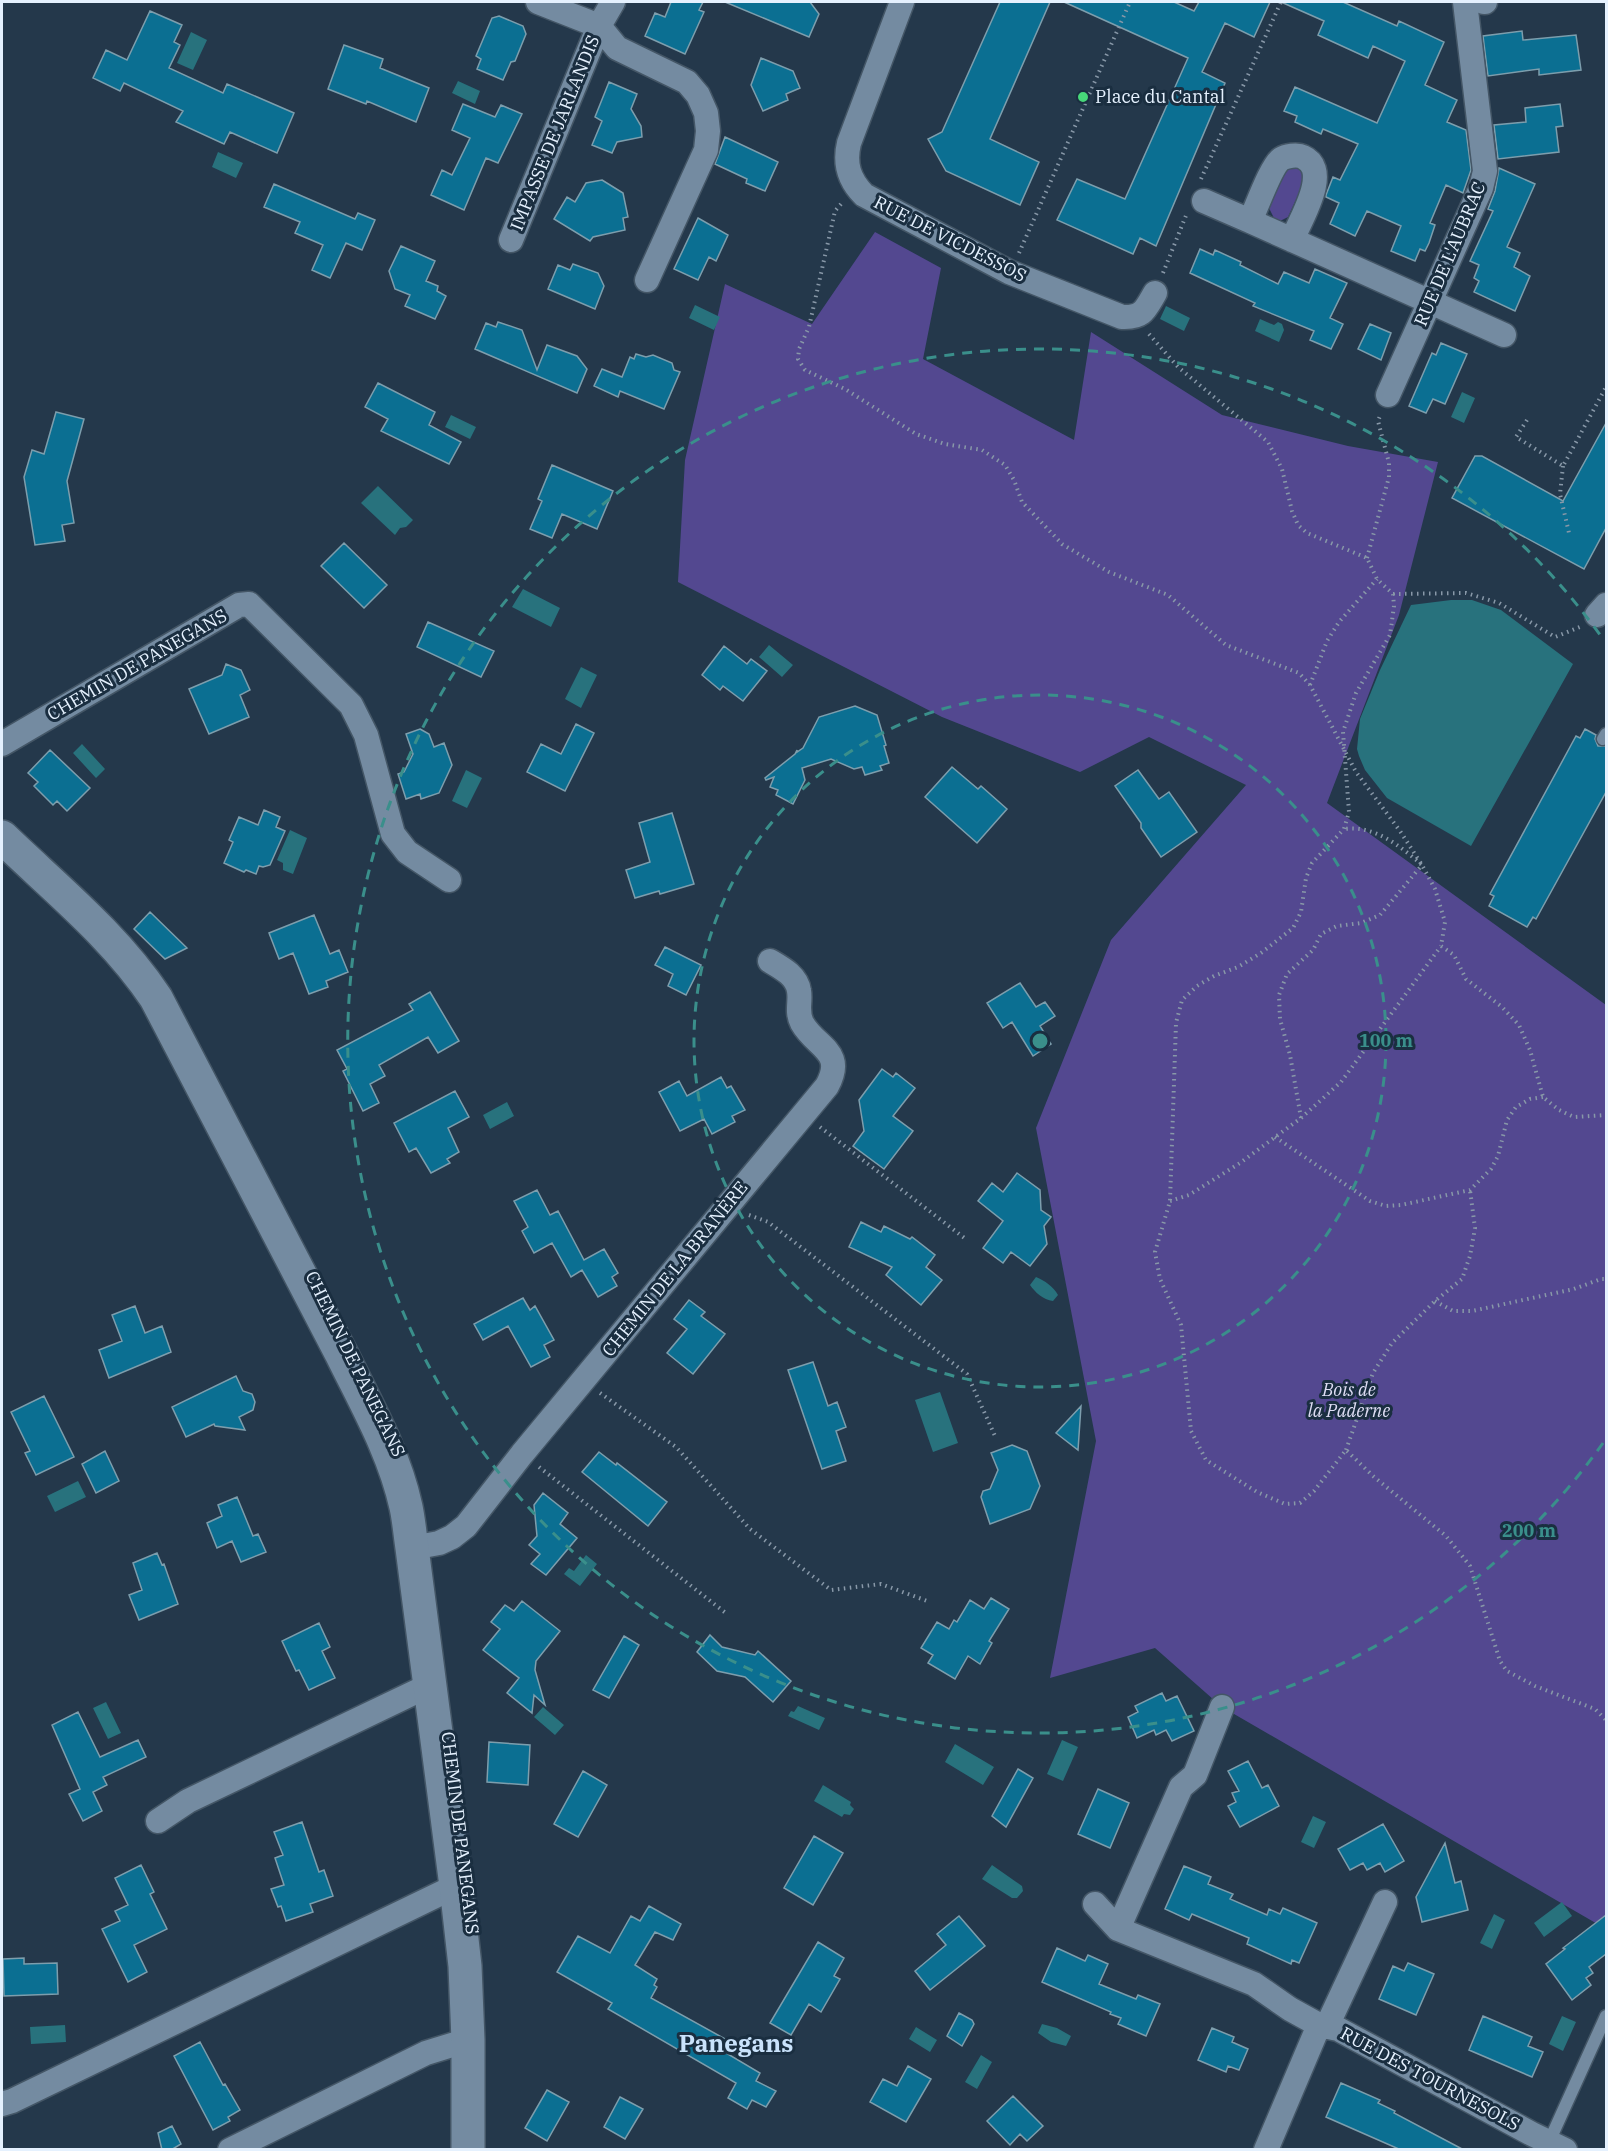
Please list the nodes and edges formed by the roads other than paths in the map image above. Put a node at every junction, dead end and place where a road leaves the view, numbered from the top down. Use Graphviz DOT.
graph roads {
  1 [pos="538,2"];
  2 [pos="613,2"];
  3 [pos="902,2"];
  4 [pos="1465,2"];
  5 [pos="599,26"];
  6 [pos="1197,198"];
  7 [pos="1250,221"];
  8 [pos="511,240"];
  9 [pos="1292,240"];
  10 [pos="647,280"];
  11 [pos="1155,293"];
  12 [pos="1430,302"];
  13 [pos="1504,335"];
  14 [pos="1388,395"];
  15 [pos="2,744"];
  16 [pos="2,837"];
  17 [pos="449,880"];
  18 [pos="770,961"];
  19 [pos="412,1548"];
  20 [pos="430,1685"];
  21 [pos="1222,1707"];
  22 [pos="158,1821"];
  23 [pos="456,1886"];
  24 [pos="1385,1902"];
  25 [pos="1095,1904"];
  26 [pos="1118,1929"];
  27 [pos="1606,2016"];
  28 [pos="1323,2026"];
  29 [pos="468,2040"];
  30 [pos="2,2104"];
  31 [pos="1557,2146"];
  32 [pos="230,2150"];
  33 [pos="468,2150"];
  34 [pos="1266,2150"];
  1 -- 5 [label="street"];
  2 -- 5 [label="street, IMPASSE DE JARLANDIS"];
  3 -- 11 [label="street, RUE DE VICDESSOS"];
  4 -- 12 [label="street, RUE DE L'AUBRAC"];
  5 -- 8 [label="street, IMPASSE DE JARLANDIS"];
  5 -- 10 [label="street"];
  6 -- 7 [label="street"];
  7 -- 9 [label="street"];
  7 -- 9 [label="street"];
  9 -- 12 [label="street"];
  12 -- 13 [label="street"];
  12 -- 14 [label="street, RUE DE L'AUBRAC"];
  15 -- 17 [label="street, CHEMIN DE PANEGANS"];
  16 -- 19 [label="street, CHEMIN DE PANEGANS"];
  18 -- 19 [label="street, CHEMIN DE LA BRANÈRE"];
  19 -- 20 [label="street, CHEMIN DE PANEGANS"];
  20 -- 22 [label="street"];
  20 -- 23 [label="street, CHEMIN DE PANEGANS"];
  21 -- 26 [label="street"];
  23 -- 29 [label="street, CHEMIN DE PANEGANS"];
  23 -- 30 [label="street, CHEMIN DE PANEGANS"];
  24 -- 28 [label="street"];
  25 -- 26 [label="street"];
  26 -- 28 [label="street"];
  27 -- 31 [label="lane"];
  28 -- 31 [label="street, RUE DES TOURNESOLS"];
  28 -- 34 [label="street, RUE DES TOURNESOLS"];
  29 -- 32 [label="street"];
  29 -- 33 [label="street, CHEMIN DE PANEGANS"];
}
